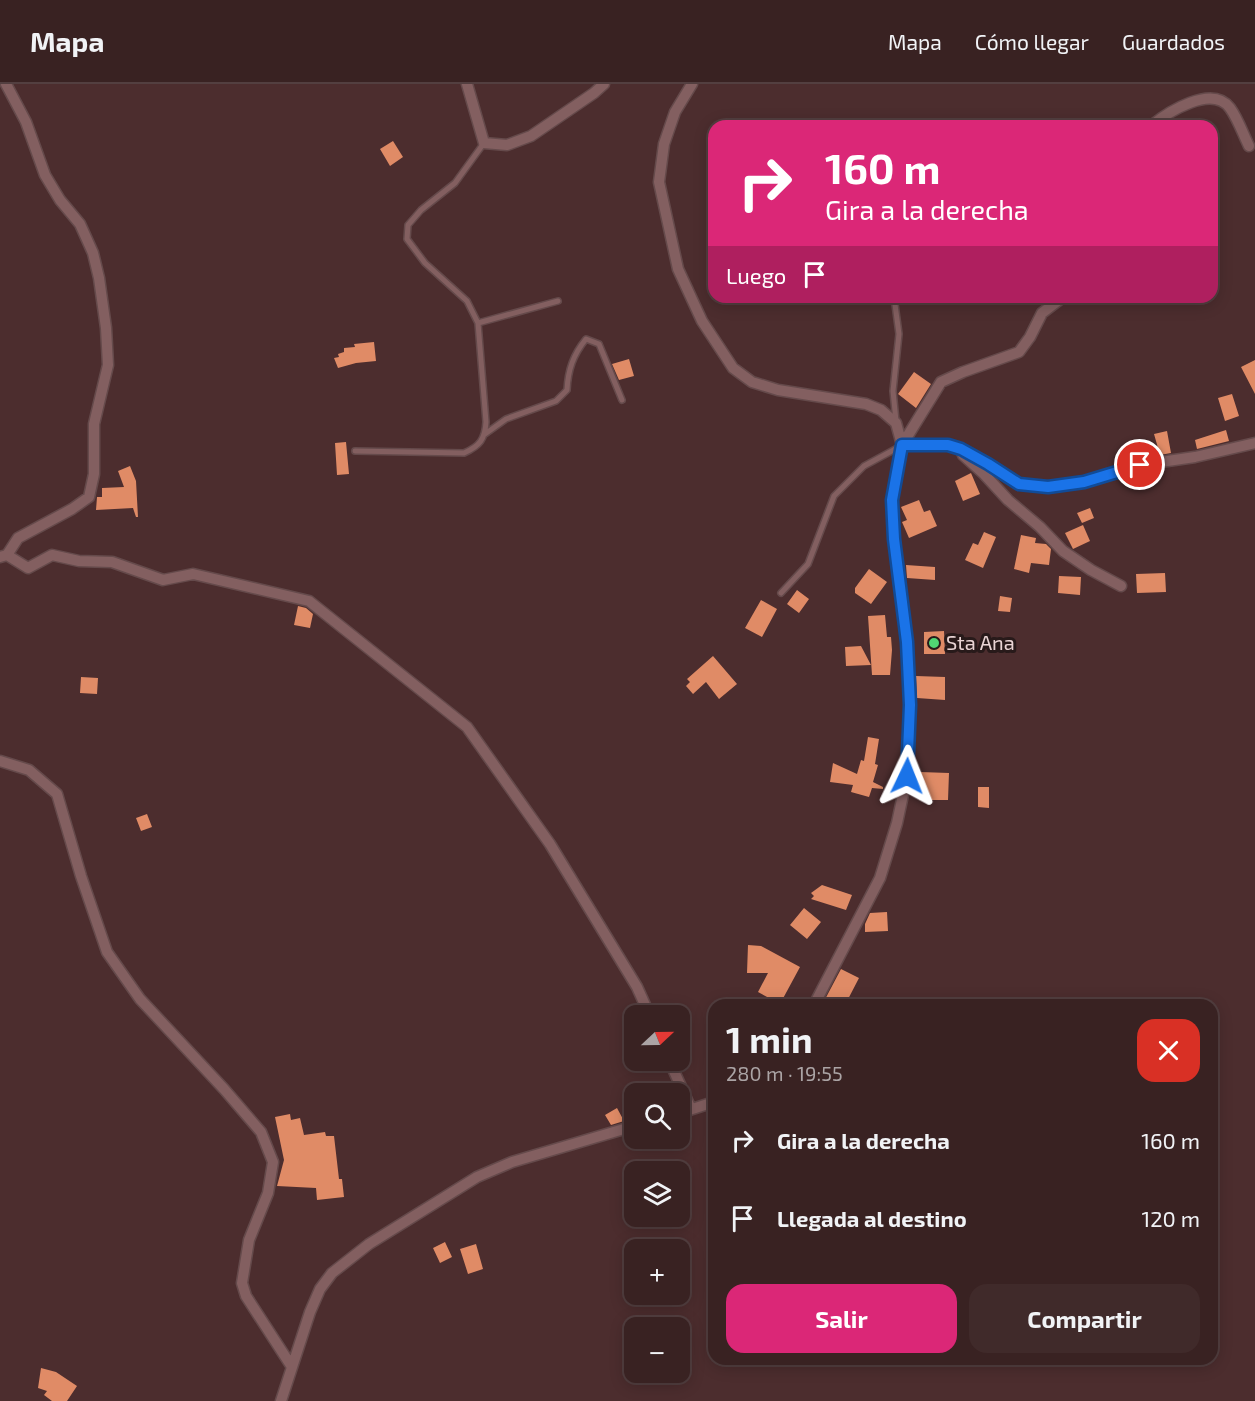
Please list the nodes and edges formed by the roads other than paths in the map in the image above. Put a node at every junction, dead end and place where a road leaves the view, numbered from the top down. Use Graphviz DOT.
graph roads {
  1 [pos="6,84"];
  2 [pos="467,84"];
  3 [pos="604,84"];
  4 [pos="692,84"];
  5 [pos="1160,120"];
  6 [pos="484,142"];
  7 [pos="1249,146"];
  8 [pos="558,301"];
  9 [pos="895,303"];
  10 [pos="1055,303"];
  11 [pos="478,323"];
  12 [pos="622,400"];
  13 [pos="896,423"];
  14 [pos="485,434"];
  15 [pos="1255,443"];
  16 [pos="902,445"];
  17 [pos="961,449"];
  18 [pos="355,451"];
  19 [pos="4,556"];
  20 [pos="1121,586"];
  21 [pos="781,592"];
  22 [pos="0,761"];
  23 [pos="817,999"];
  24 [pos="645,1005"];
  25 [pos="674,1071"];
  26 [pos="708,1104"];
  27 [pos="691,1109"];
  28 [pos="624,1129"];
  29 [pos="292,1367"];
  30 [pos="281,1401"];
  1 -- 19 [label="street"];
  2 -- 6 [label="street"];
  3 -- 6 [label="street"];
  4 -- 13 [label="street"];
  5 -- 7 [label="street"];
  6 -- 11 [label="lane"];
  8 -- 11 [label="lane"];
  9 -- 13 [label="lane"];
  10 -- 16 [label="street"];
  11 -- 14 [label="lane"];
  12 -- 14 [label="lane"];
  13 -- 16 [label="street"];
  14 -- 18 [label="lane"];
  15 -- 17 [label="street"];
  16 -- 17 [label="street"];
  16 -- 21 [label="lane"];
  16 -- 23 [label="street"];
  17 -- 20 [label="street"];
  19 -- 24 [label="street"];
  22 -- 29 [label="street"];
  25 -- 27 [label="street"];
  26 -- 27 [label="street"];
  28 -- 29 [label="street"];
  29 -- 30 [label="street"];
}
